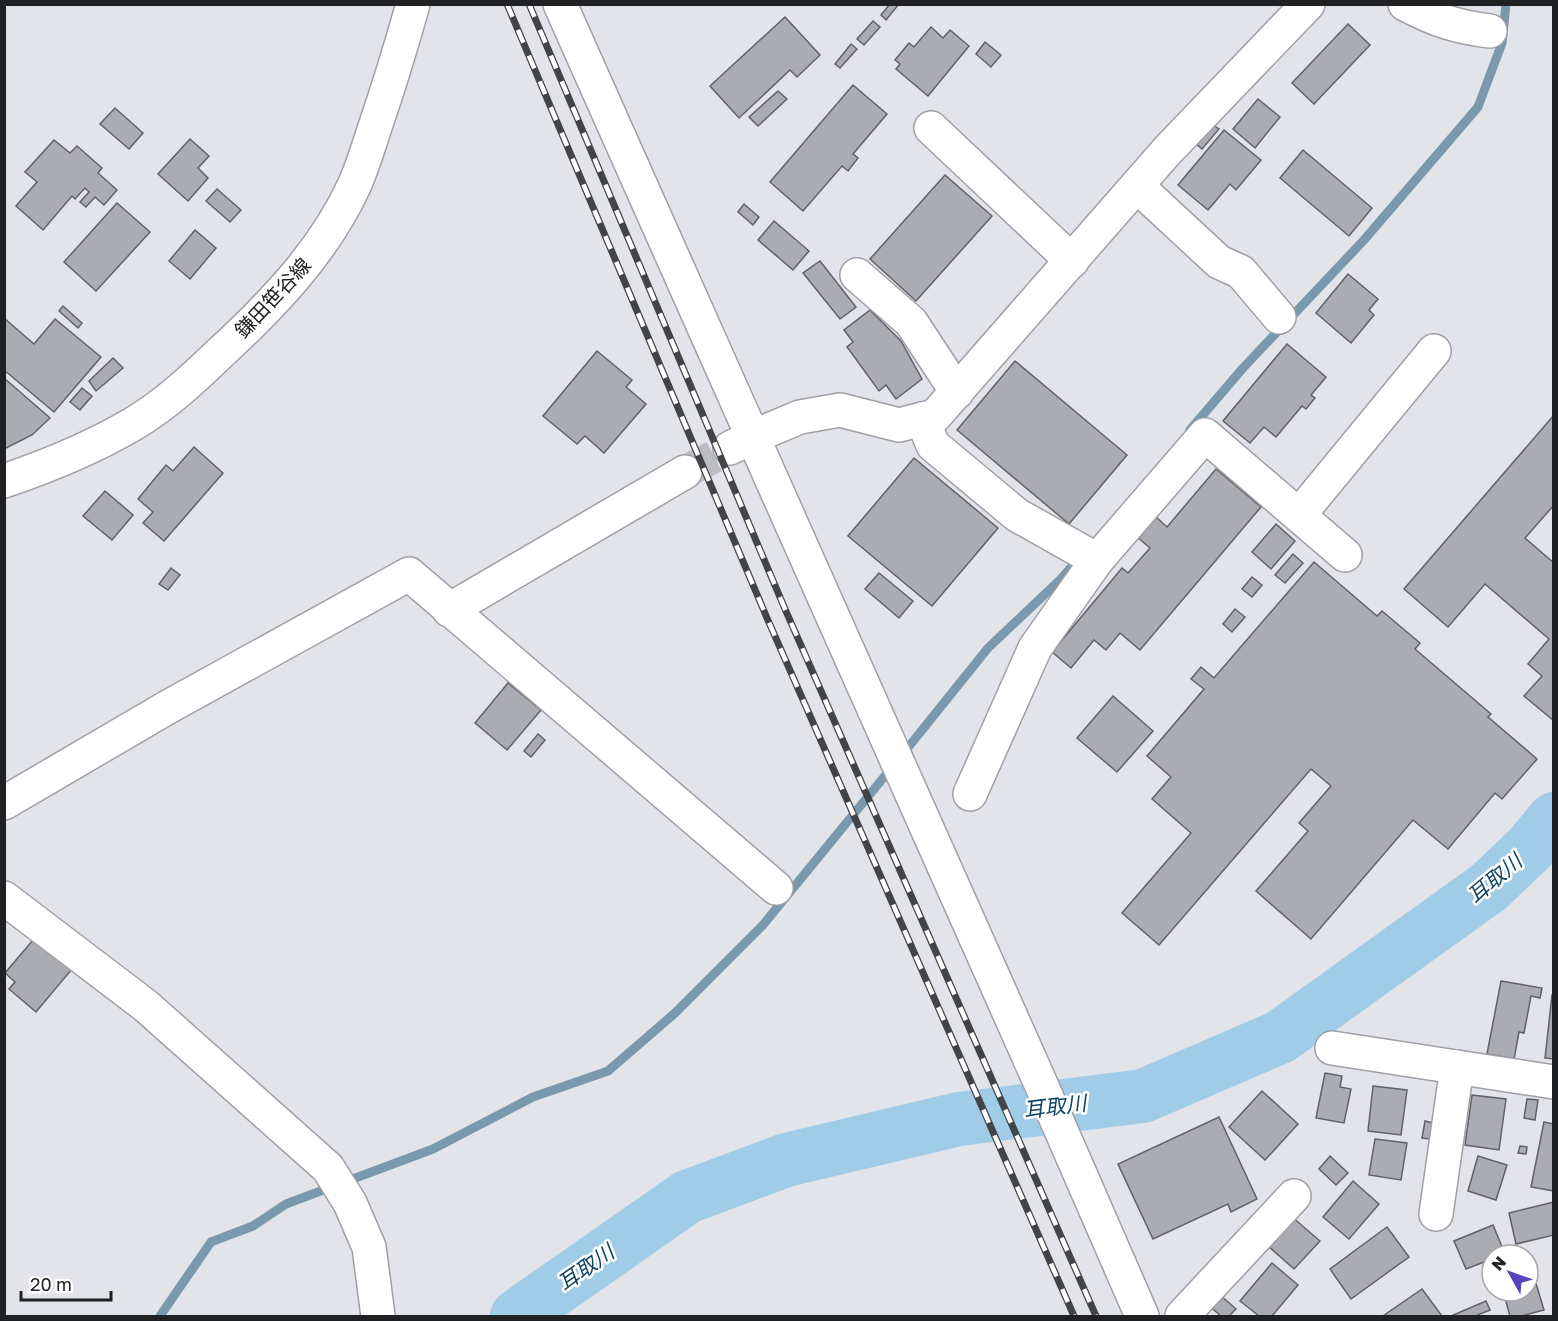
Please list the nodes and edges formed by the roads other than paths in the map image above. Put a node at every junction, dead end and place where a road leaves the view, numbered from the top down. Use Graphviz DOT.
graph roads {
  1 [pos="413,4"];
  2 [pos="560,4"];
  3 [pos="1308,4"];
  4 [pos="1405,4"];
  5 [pos="1490,31"];
  6 [pos="932,128"];
  7 [pos="1137,186"];
  8 [pos="1071,261"];
  9 [pos="857,275"];
  10 [pos="1279,317"];
  11 [pos="1434,351"];
  12 [pos="957,392"];
  13 [pos="922,419"];
  14 [pos="741,442"];
  15 [pos="685,472"];
  16 [pos="4,481"];
  17 [pos="1299,515"];
  18 [pos="1088,555"];
  19 [pos="1345,555"];
  20 [pos="449,610"];
  21 [pos="970,794"];
  22 [pos="4,803"];
  23 [pos="776,888"];
  24 [pos="4,898"];
  25 [pos="1332,1048"];
  26 [pos="1457,1067"];
  27 [pos="1554,1082"];
  28 [pos="1294,1196"];
  29 [pos="1436,1214"];
  30 [pos="378,1317"];
  31 [pos="1142,1317"];
  32 [pos="1182,1317"];
  1 -- 16 [label="street, 鎌田笹谷線"];
  2 -- 14 [label="street"];
  3 -- 7 [label="street"];
  4 -- 5 [label="street"];
  6 -- 8 [label="street"];
  7 -- 8 [label="street"];
  7 -- 10 [label="street"];
  8 -- 12 [label="street"];
  9 -- 12 [label="street"];
  11 -- 17 [label="street"];
  12 -- 13 [label="street"];
  13 -- 14 [label="street"];
  13 -- 18 [label="street"];
  14 -- 31 [label="street"];
  15 -- 20 [label="street"];
  17 -- 18 [label="street"];
  17 -- 19 [label="street"];
  18 -- 21 [label="street"];
  20 -- 22 [label="street"];
  20 -- 23 [label="street"];
  24 -- 30 [label="street"];
  25 -- 26 [label="street"];
  26 -- 27 [label="street"];
  26 -- 29 [label="street"];
  28 -- 32 [label="street"];
}
